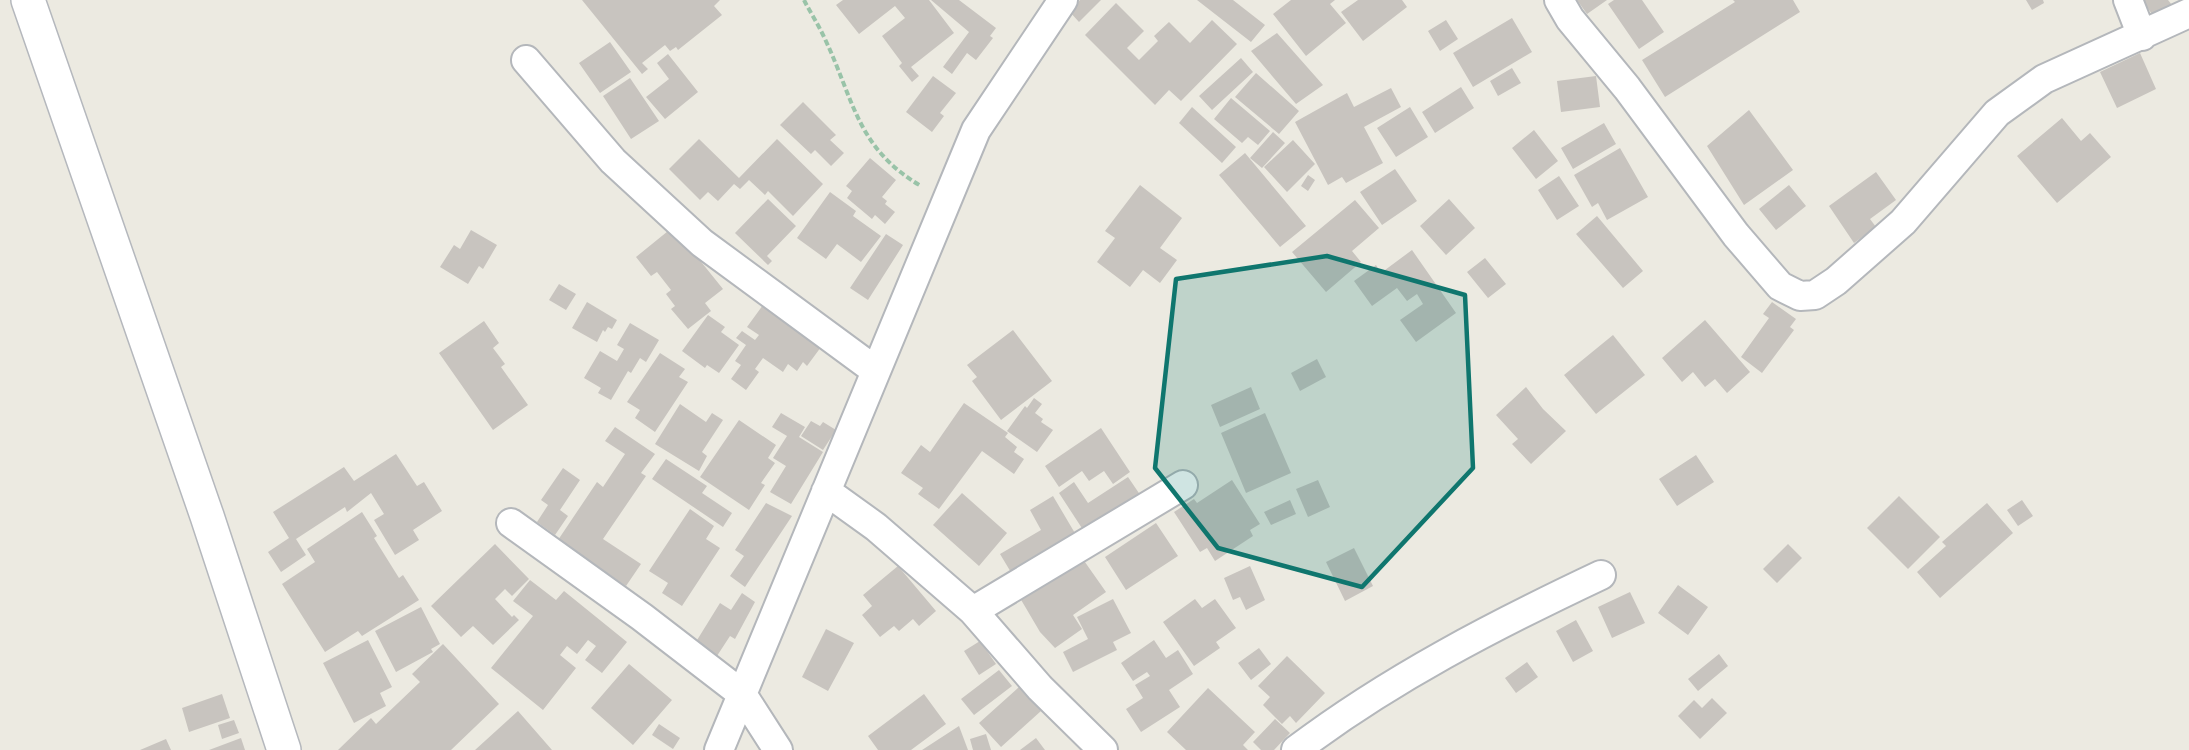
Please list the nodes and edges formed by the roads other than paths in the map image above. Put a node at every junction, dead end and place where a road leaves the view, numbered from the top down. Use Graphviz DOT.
graph roads {
  1 [pos="28,0"];
  2 [pos="1063,0"];
  3 [pos="1558,0"];
  4 [pos="2128,0"];
  5 [pos="2189,13"];
  6 [pos="2142,36"];
  7 [pos="526,60"];
  8 [pos="876,371"];
  9 [pos="1183,486"];
  10 [pos="826,491"];
  11 [pos="511,523"];
  12 [pos="1601,575"];
  13 [pos="973,611"];
  14 [pos="742,694"];
  15 [pos="284,750"];
  16 [pos="719,750"];
  17 [pos="778,750"];
  18 [pos="1103,750"];
  19 [pos="1296,750"];
  1 -- 15 [label="main road"];
  2 -- 8 [label="street"];
  3 -- 6 [label="street"];
  4 -- 6 [label="street"];
  5 -- 6 [label="street"];
  7 -- 8 [label="street"];
  8 -- 10 [label="street"];
  9 -- 13 [label="street"];
  10 -- 13 [label="street"];
  10 -- 14 [label="street"];
  11 -- 14 [label="street"];
  12 -- 19 [label="street"];
  13 -- 18 [label="street"];
  14 -- 16 [label="street"];
  14 -- 17 [label="street"];
}
